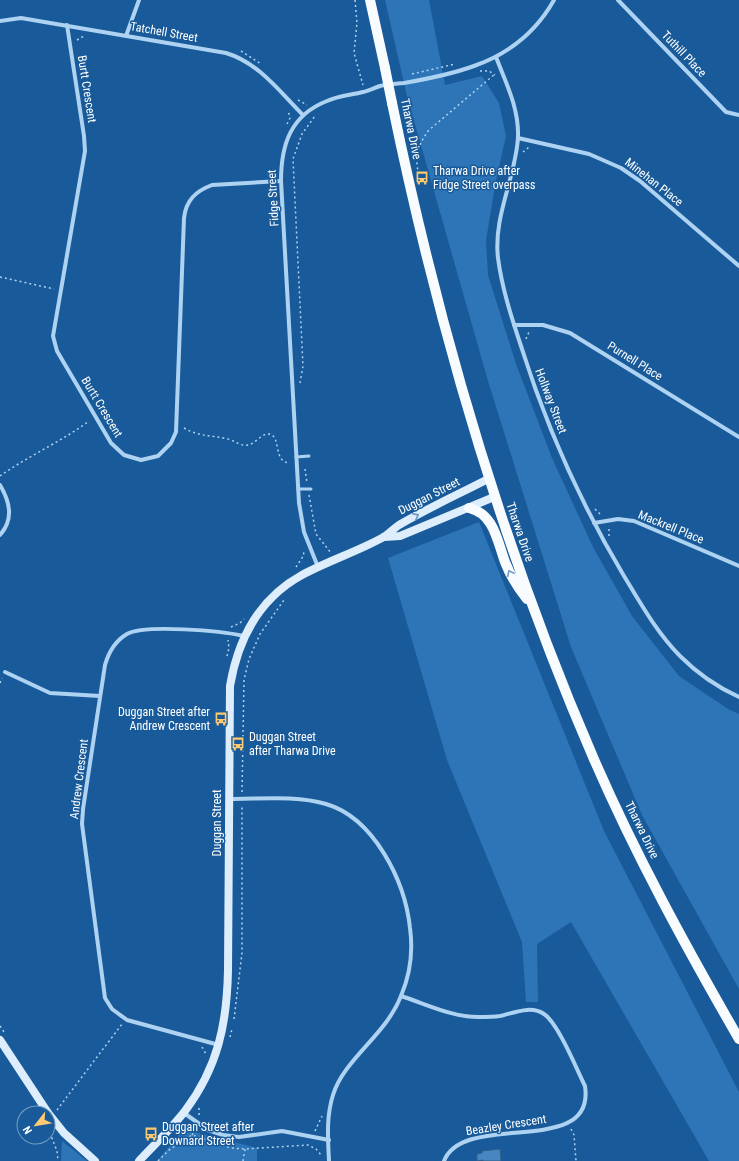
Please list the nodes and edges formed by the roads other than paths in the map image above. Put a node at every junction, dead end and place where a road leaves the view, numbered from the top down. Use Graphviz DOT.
graph roads {
  1 [pos="139,0"];
  2 [pos="370,0"];
  3 [pos="554,0"];
  4 [pos="618,0"];
  5 [pos="0,21"];
  6 [pos="67,25"];
  7 [pos="126,36"];
  8 [pos="496,57"];
  9 [pos="303,115"];
  10 [pos="739,115"];
  11 [pos="518,138"];
  12 [pos="282,181"];
  13 [pos="739,266"];
  14 [pos="514,325"];
  15 [pos="739,437"];
  16 [pos="309,456"];
  17 [pos="296,460"];
  18 [pos="488,479"];
  19 [pos="0,485"];
  20 [pos="298,489"];
  21 [pos="310,489"];
  22 [pos="494,497"];
  23 [pos="469,508"];
  24 [pos="594,523"];
  25 [pos="0,535"];
  26 [pos="384,537"];
  27 [pos="739,566"];
  28 [pos="318,568"];
  29 [pos="533,605"];
  30 [pos="244,636"];
  31 [pos="5,672"];
  32 [pos="100,696"];
  33 [pos="739,697"];
  34 [pos="229,799"];
  35 [pos="401,996"];
  36 [pos="2,1036"];
  37 [pos="739,1039"];
  38 [pos="219,1045"];
  39 [pos="47,1105"];
  40 [pos="184,1113"];
  41 [pos="56,1119"];
  42 [pos="328,1140"];
  43 [pos="95,1161"];
  44 [pos="139,1161"];
  45 [pos="329,1161"];
  46 [pos="444,1161"];
  1 -- 7 [label="street"];
  2 -- 18 [label="main road, Tharwa Drive, bridge"];
  3 -- 8 [label="street, Fidge Street"];
  4 -- 10 [label="street, Tuthill Place"];
  5 -- 6 [label="street, Tatchell Street"];
  6 -- 7 [label="street, Tatchell Street"];
  6 -- 12 [label="street, Burtt Crescent"];
  7 -- 9 [label="street, Tatchell Street"];
  8 -- 9 [label="street, Fidge Street"];
  8 -- 11 [label="street, Hollway Street"];
  9 -- 12 [label="street, Fidge Street"];
  11 -- 13 [label="street, Minehan Place"];
  11 -- 14 [label="street, Hollway Street"];
  12 -- 17 [label="street, Fidge Street"];
  14 -- 15 [label="street, Purnell Place"];
  14 -- 24 [label="street, Hollway Street"];
  16 -- 17 [label="lane"];
  17 -- 20 [label="street, Fidge Street"];
  18 -- 22 [label="main road, Tharwa Drive"];
  26 -- 18 [label="street, Duggan Street, one-way"];
  19 -- 25 [label="street"];
  20 -- 21 [label="lane"];
  20 -- 28 [label="street, Fidge Street"];
  22 -- 23 [label="street, Duggan Street"];
  22 -- 29 [label="main road, Tharwa Drive"];
  23 -- 26 [label="street, Duggan Street"];
  29 -- 23 [label="main road, one-way"];
  24 -- 27 [label="street, Mackrell Place"];
  24 -- 33 [label="street, Hollway Street"];
  26 -- 28 [label="street, Duggan Street"];
  28 -- 30 [label="street, Duggan Street"];
  29 -- 37 [label="main road, Tharwa Drive"];
  30 -- 32 [label="street, Andrew Crescent"];
  30 -- 34 [label="street, Duggan Street"];
  31 -- 32 [label="street"];
  32 -- 38 [label="street, Andrew Crescent"];
  34 -- 35 [label="street"];
  34 -- 38 [label="street, Duggan Street"];
  35 -- 42 [label="street"];
  35 -- 46 [label="street, Beazley Crescent"];
  36 -- 39 [label="street"];
  38 -- 40 [label="street, Duggan Street"];
  40 -- 42 [label="street"];
  40 -- 44 [label="street, Duggan Street"];
  41 -- 43 [label="street"];
  42 -- 45 [label="street"];
}
